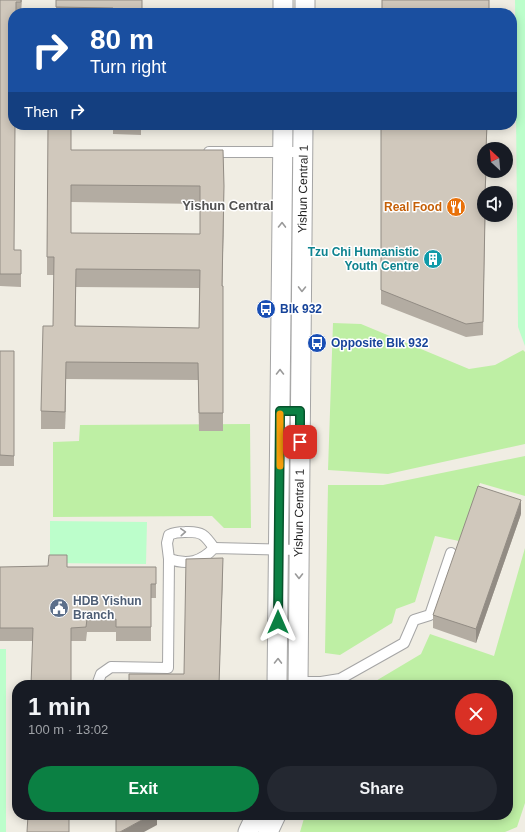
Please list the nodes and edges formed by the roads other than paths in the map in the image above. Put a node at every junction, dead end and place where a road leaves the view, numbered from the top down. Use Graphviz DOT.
graph roads {
  1 [pos="283,130"];
  2 [pos="304,130"];
  3 [pos="199,152"];
  4 [pos="282,152"];
  5 [pos="303,152"];
  6 [pos="290,411"];
  7 [pos="214,548"];
  8 [pos="278,549"];
  9 [pos="299,550"];
  10 [pos="451,553"];
  11 [pos="169,559"];
  12 [pos="98,680"];
  13 [pos="277,680"];
  14 [pos="298,680"];
  15 [pos="334,680"];
  16 [pos="254,820"];
  17 [pos="274,820"];
  18 [pos="248,832"];
  19 [pos="268,832"];
  1 -- 4 [label="street, Yishun Central 1"];
  2 -- 5 [label="street, Yishun Central 1"];
  3 -- 4 [label="lane"];
  4 -- 5 [label="lane"];
  6 -- 4 [label="street, Yishun Central 1, one-way"];
  5 -- 6 [label="street, Yishun Central 1, one-way"];
  6 -- 8 [label="street, Yishun Central 1"];
  6 -- 9 [label="street, Yishun Central 1"];
  7 -- 8 [label="lane"];
  7 -- 11 [label="lane"];
  11 -- 7 [label="lane, one-way"];
  8 -- 9 [label="lane"];
  13 -- 8 [label="street, Yishun Central 1, one-way"];
  9 -- 14 [label="street, Yishun Central 1, one-way"];
  10 -- 15 [label="lane"];
  11 -- 12 [label="lane"];
  16 -- 18 [label="street"];
  17 -- 19 [label="street"];
}
